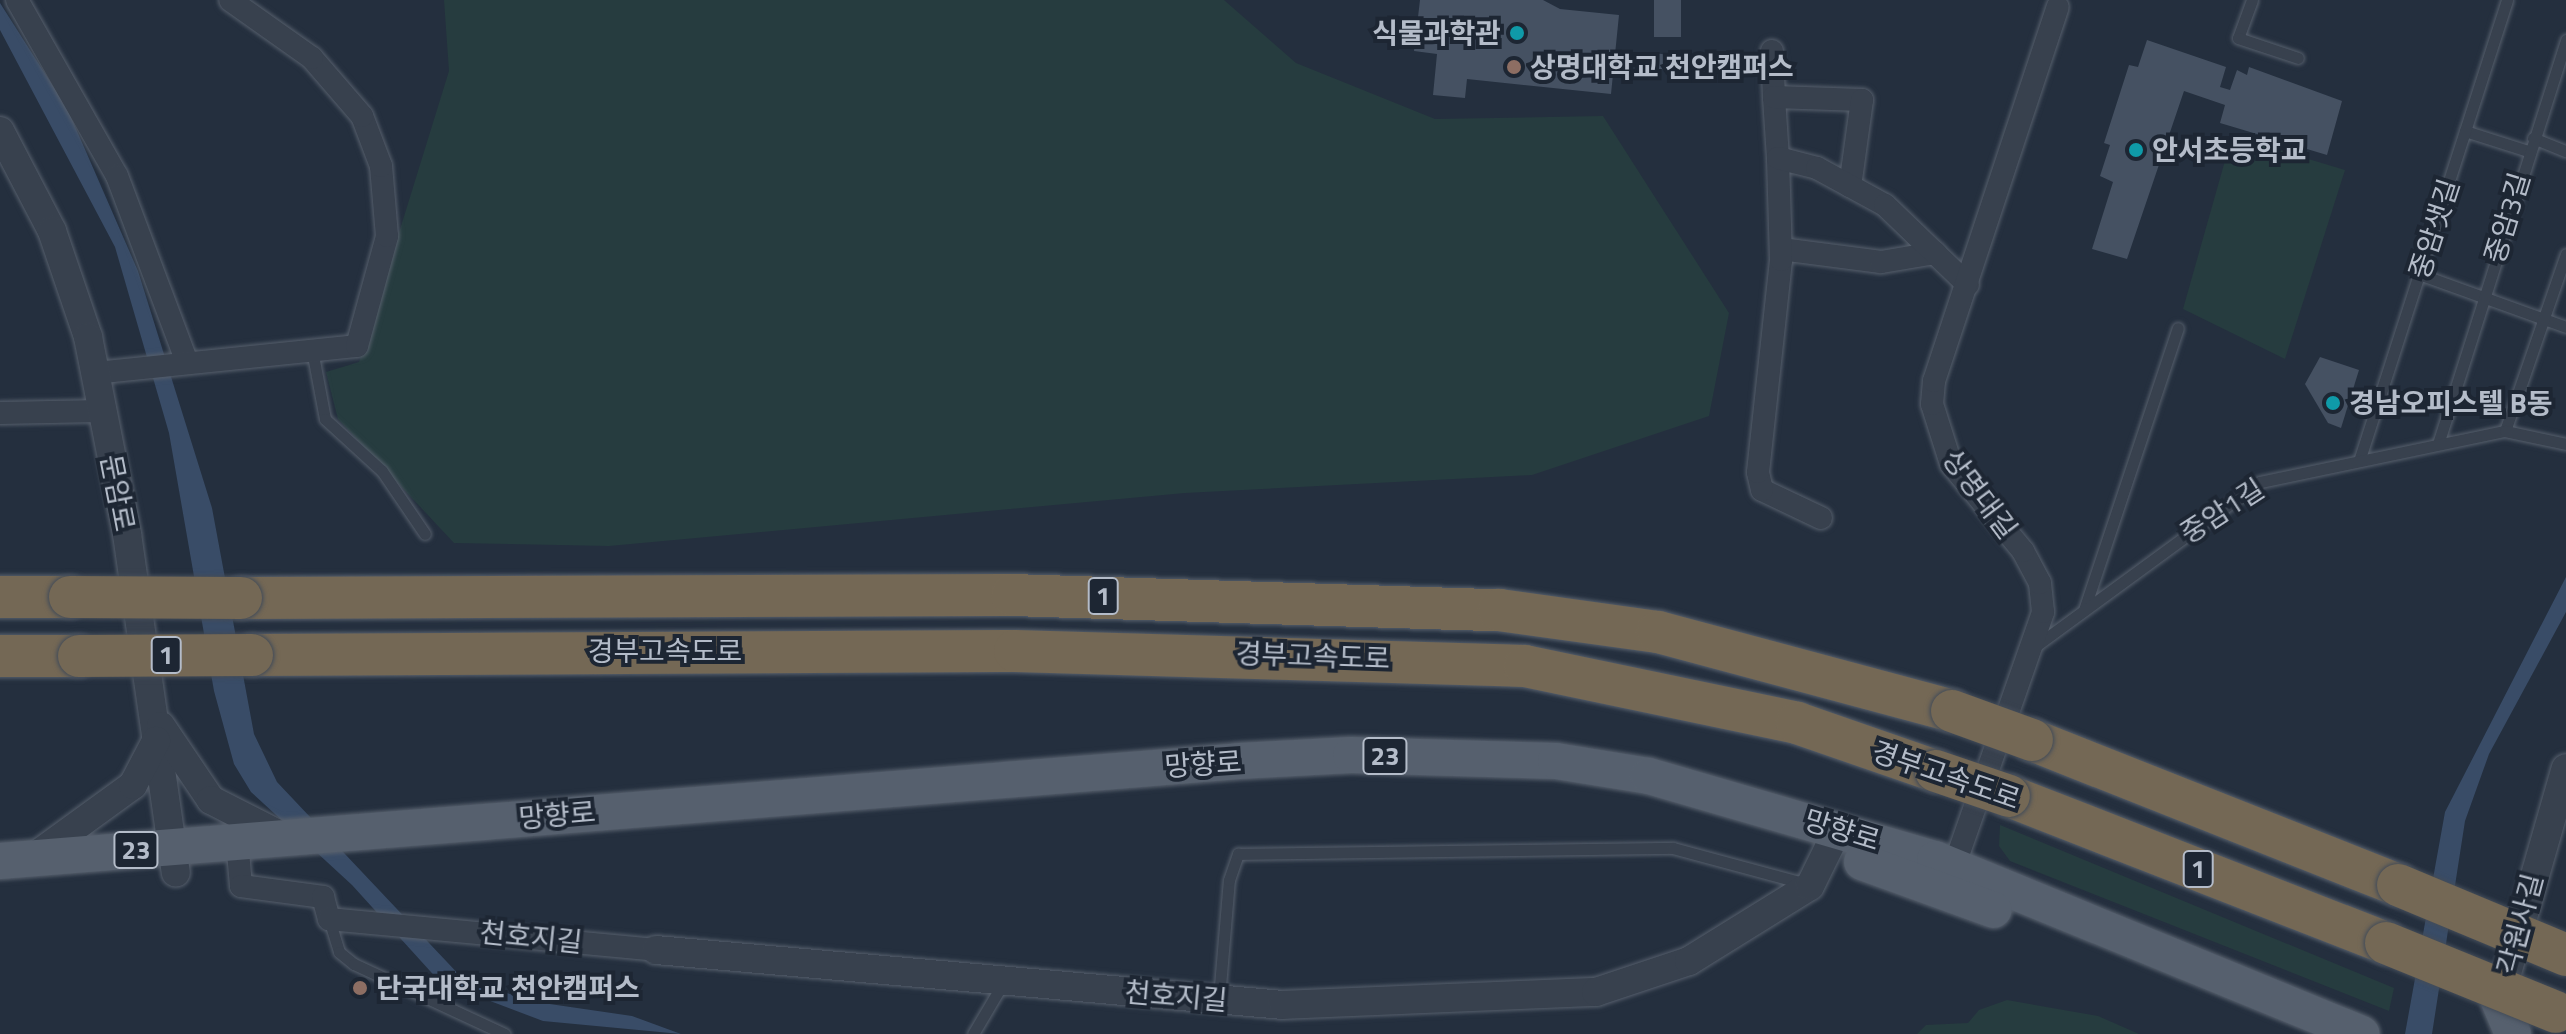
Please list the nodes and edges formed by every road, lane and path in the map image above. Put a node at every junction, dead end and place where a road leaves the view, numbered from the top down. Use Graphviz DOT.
graph roads {
  1 [pos="17,0"];
  2 [pos="230,0"];
  3 [pos="2252,0"];
  4 [pos="2507,0"];
  5 [pos="2059,3"];
  6 [pos="2566,40"];
  7 [pos="1772,51"];
  8 [pos="2298,58"];
  9 [pos="1774,97"];
  10 [pos="0,131"];
  11 [pos="2465,131"];
  12 [pos="2533,138"];
  13 [pos="2528,151"];
  14 [pos="2566,151"];
  15 [pos="1778,158"];
  16 [pos="1850,186"];
  17 [pos="1781,249"];
  18 [pos="1935,253"];
  19 [pos="2566,254"];
  20 [pos="2419,274"];
  21 [pos="1968,285"];
  22 [pos="2482,298"];
  23 [pos="2545,319"];
  24 [pos="2566,327"];
  25 [pos="2178,328"];
  26 [pos="312,350"];
  27 [pos="179,363"];
  28 [pos="95,373"];
  29 [pos="102,411"];
  30 [pos="0,413"];
  31 [pos="2505,431"];
  32 [pos="2438,444"];
  33 [pos="2566,444"];
  34 [pos="2360,458"];
  35 [pos="1821,518"];
  36 [pos="425,534"];
  37 [pos="0,597"];
  38 [pos="2083,611"];
  39 [pos="2037,645"];
  40 [pos="0,656"];
  41 [pos="151,707"];
  42 [pos="156,741"];
  43 [pos="2566,768"];
  44 [pos="1834,840"];
  45 [pos="266,846"];
  46 [pos="174,859"];
  47 [pos="14,860"];
  48 [pos="1950,878"];
  49 [pos="0,886"];
  50 [pos="1810,886"];
  51 [pos="338,919"];
  52 [pos="656,950"];
  53 [pos="2566,955"];
  54 [pos="1004,980"];
  55 [pos="1219,1000"];
  56 [pos="2561,1014"];
  57 [pos="2494,1018"];
  58 [pos="505,1034"];
  59 [pos="973,1034"];
  60 [pos="2299,1034"];
  61 [pos="2362,1034"];
  62 [pos="2513,1034"];
  1 -- 27 [label="street"];
  2 -- 26 [label="street"];
  3 -- 8 [label="lane"];
  4 -- 11 [label="lane, 중암샛길"];
  5 -- 21 [label="street, 상명대길"];
  6 -- 12 [label="lane, 중암3길"];
  7 -- 9 [label="street"];
  9 -- 15 [label="street"];
  9 -- 16 [label="street"];
  10 -- 28 [label="street, 문암로"];
  11 -- 13 [label="lane"];
  11 -- 20 [label="lane, 중암샛길"];
  12 -- 13 [label="lane, 중암3길"];
  12 -- 14 [label="lane"];
  13 -- 22 [label="lane, 중암3길"];
  15 -- 16 [label="street"];
  15 -- 17 [label="street"];
  16 -- 18 [label="street"];
  17 -- 18 [label="street"];
  17 -- 35 [label="street"];
  18 -- 21 [label="street"];
  19 -- 23 [label="lane"];
  20 -- 22 [label="lane, 중암3길"];
  20 -- 34 [label="lane, 중암샛길"];
  21 -- 39 [label="street, 상명대길"];
  22 -- 23 [label="lane, 중암3길"];
  22 -- 32 [label="lane"];
  23 -- 24 [label="lane, 중암3길"];
  23 -- 31 [label="lane"];
  25 -- 38 [label="lane"];
  26 -- 27 [label="street"];
  26 -- 36 [label="lane"];
  27 -- 28 [label="street"];
  28 -- 29 [label="street, 문암로"];
  29 -- 30 [label="street"];
  29 -- 41 [label="street, 문암로"];
  31 -- 32 [label="lane, 중암1길"];
  31 -- 33 [label="lane, 중암1길"];
  32 -- 34 [label="lane, 중암1길"];
  34 -- 38 [label="lane, 중암1길"];
  37 -- 53 [label="highway, 경부고속도로 / 1, bridge"];
  38 -- 39 [label="lane, 중암1길"];
  39 -- 48 [label="street, 상명대길"];
  40 -- 56 [label="highway, 경부고속도로 / 1, bridge"];
  41 -- 42 [label="street, 문암로"];
  41 -- 45 [label="street"];
  42 -- 46 [label="street, 문암로"];
  42 -- 47 [label="street"];
  43 -- 57 [label="street, 각원사길"];
  44 -- 45 [label="main road, 망향로 / 23"];
  44 -- 48 [label="main road, 망향로 / 23"];
  44 -- 50 [label="street, 천호지길"];
  45 -- 46 [label="main road, 망향로 / 23"];
  45 -- 51 [label="street"];
  46 -- 47 [label="main road, 망향로 / 23"];
  46 -- 49 [label="main road, 망향로 / 23"];
  48 -- 60 [label="main road, 망향로 / 23"];
  48 -- 61 [label="main road, 망향로 / 23"];
  50 -- 55 [label="street, 천호지길"];
  50 -- 55 [label="lane"];
  51 -- 52 [label="street, 천호지길"];
  51 -- 58 [label="lane"];
  52 -- 54 [label="street, 천호지길"];
  54 -- 55 [label="street, 천호지길"];
  54 -- 59 [label="lane"];
  57 -- 62 [label="main road"];
}
